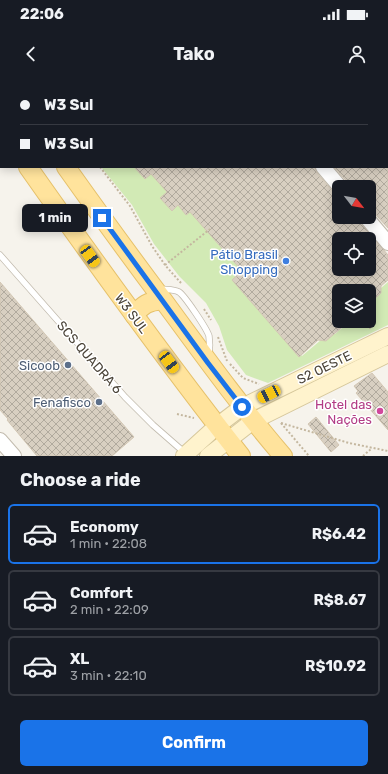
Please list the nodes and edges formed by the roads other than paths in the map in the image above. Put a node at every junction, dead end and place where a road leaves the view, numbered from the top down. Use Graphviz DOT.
graph roads {
  1 [pos="29,168"];
  2 [pos="67,168"];
  3 [pos="324,168"];
  4 [pos="334,180"];
  5 [pos="372,224"];
  6 [pos="388,243"];
  7 [pos="0,255"];
  8 [pos="159,294"];
  9 [pos="134,315"];
  10 [pos="388,336"];
  11 [pos="388,354"];
  12 [pos="248,414"];
  13 [pos="218,426"];
  14 [pos="0,440"];
  15 [pos="228,440"];
  16 [pos="185,455"];
  17 [pos="14,456"];
  18 [pos="208,456"];
  19 [pos="241,456"];
  20 [pos="283,456"];
  1 -- 9 [label="main road, W3 SUL"];
  2 -- 8 [label="main road"];
  3 -- 4 [label="street"];
  5 -- 6 [label="street"];
  7 -- 16 [label="lane, SCS QUADRA 6"];
  8 -- 9 [label="main road"];
  8 -- 12 [label="main road"];
  9 -- 13 [label="main road, W3 SUL"];
  10 -- 12 [label="main road, S2 OESTE"];
  11 -- 12 [label="main road, S2 OESTE"];
  12 -- 13 [label="main road, S2 OESTE"];
  12 -- 15 [label="main road, S2 OESTE"];
  12 -- 20 [label="main road"];
  13 -- 15 [label="main road, W3 SUL"];
  13 -- 16 [label="main road, S2 OESTE"];
  14 -- 17 [label="street"];
  15 -- 18 [label="main road, S2 OESTE"];
  15 -- 19 [label="main road, W3 SUL"];
}
